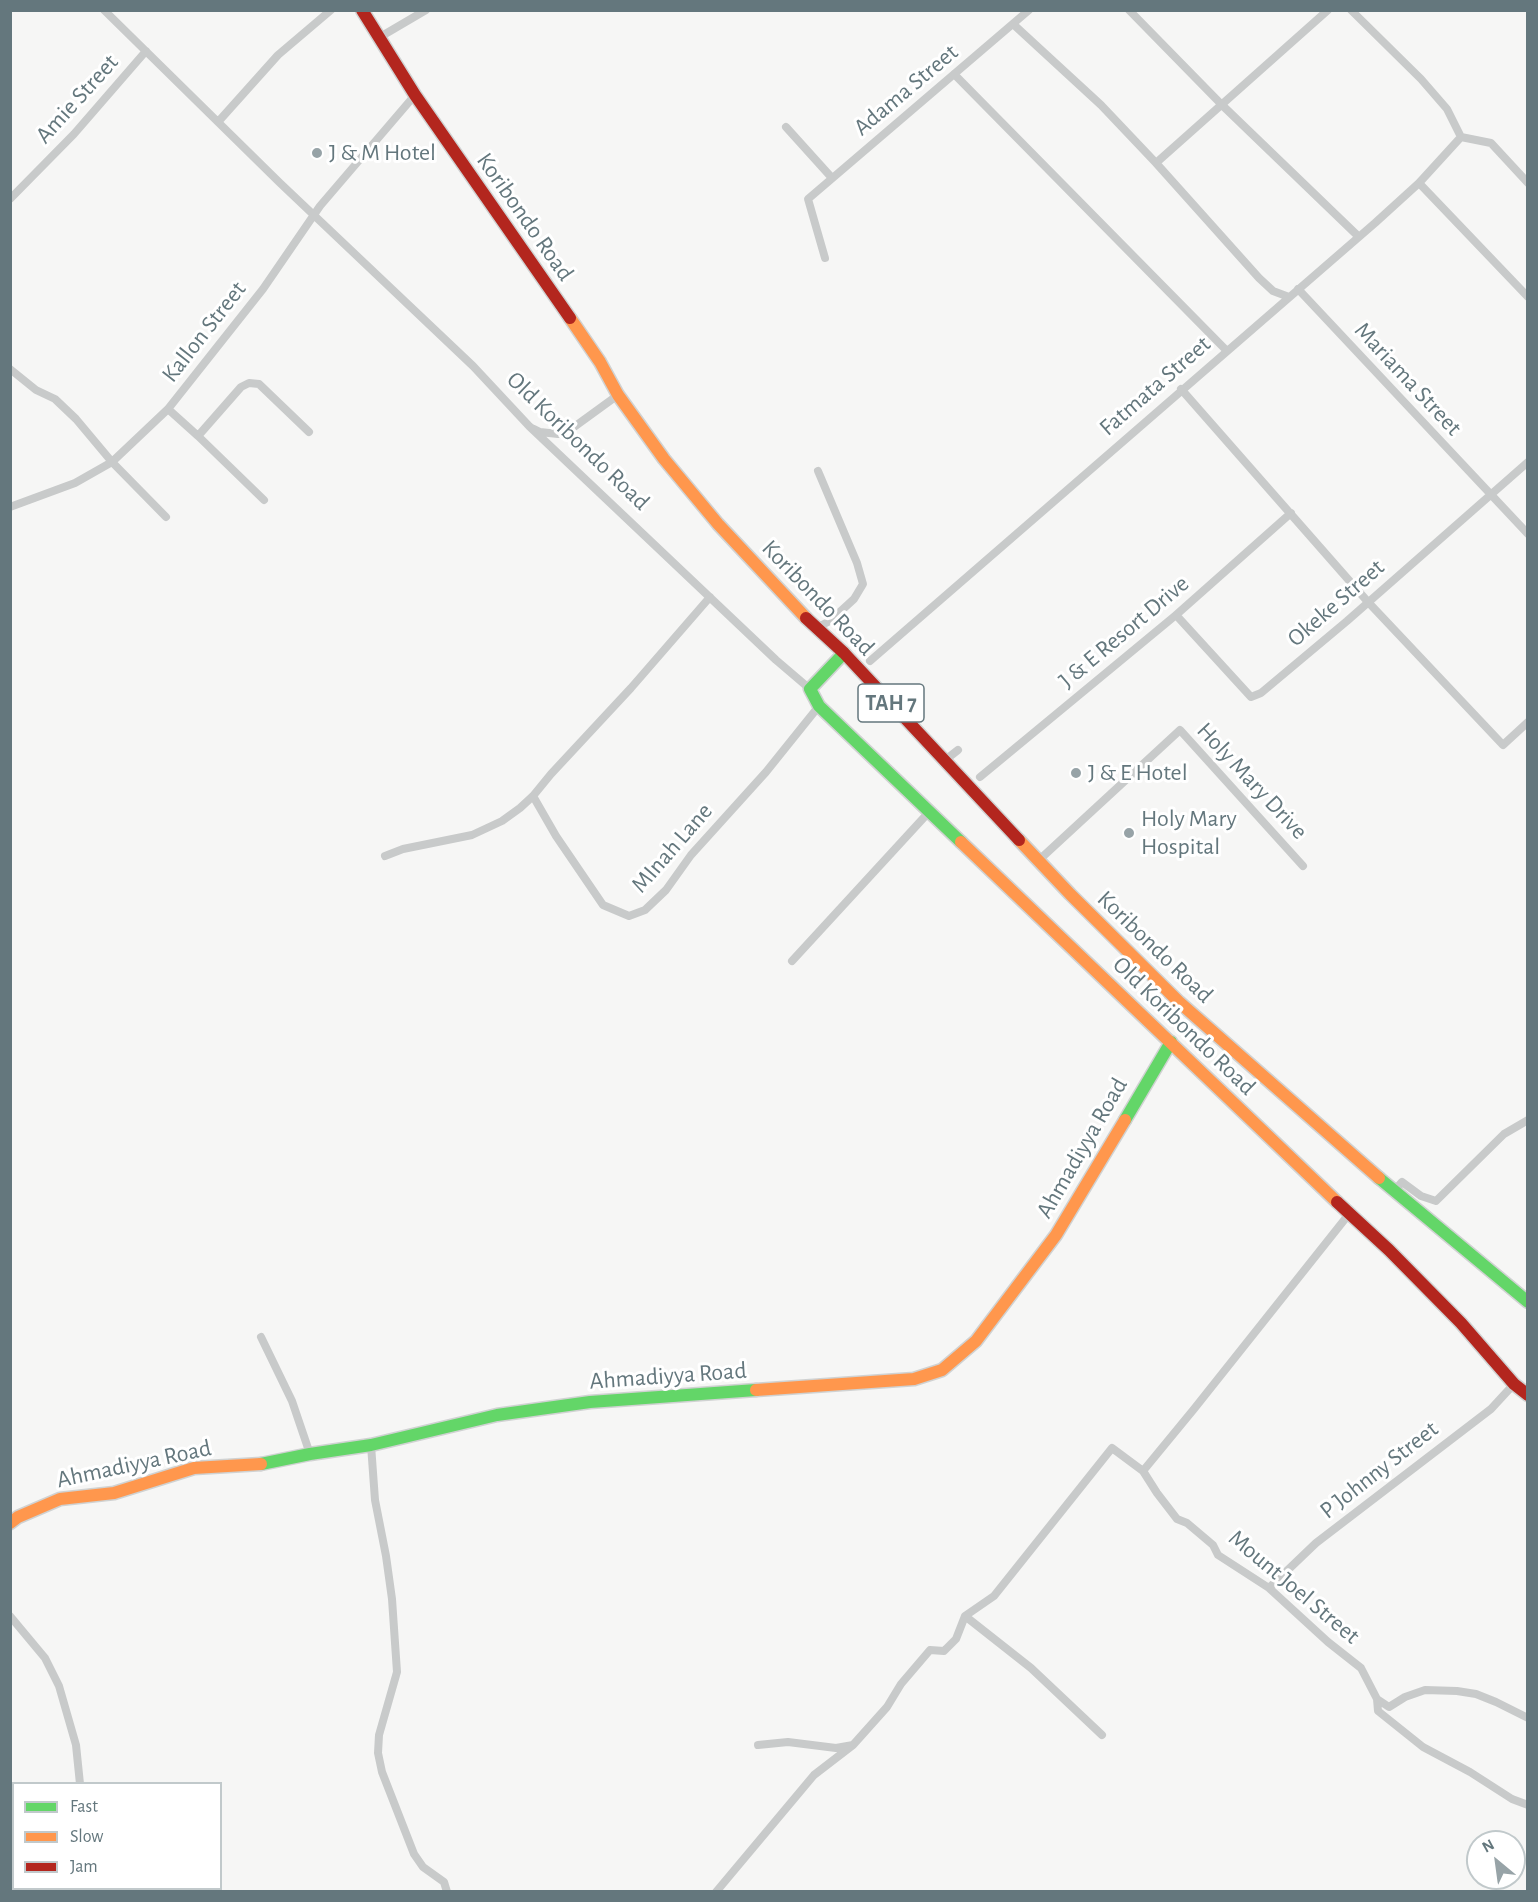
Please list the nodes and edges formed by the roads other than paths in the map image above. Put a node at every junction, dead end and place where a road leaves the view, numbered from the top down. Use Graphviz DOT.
graph roads {
  1 [pos="104,10"];
  2 [pos="331,10"];
  3 [pos="362,10"];
  4 [pos="426,10"];
  5 [pos="1029,10"];
  6 [pos="1129,10"];
  7 [pos="1328,10"];
  8 [pos="1351,10"];
  9 [pos="1013,24"];
  10 [pos="380,37"];
  11 [pos="146,51"];
  12 [pos="954,74"];
  13 [pos="415,95"];
  14 [pos="1222,105"];
  15 [pos="218,122"];
  16 [pos="786,127"];
  17 [pos="1461,138"];
  18 [pos="1156,163"];
  19 [pos="832,178"];
  20 [pos="1419,183"];
  21 [pos="1527,183"];
  22 [pos="10,199"];
  23 [pos="317,219"];
  24 [pos="1359,237"];
  25 [pos="825,258"];
  26 [pos="1298,289"];
  27 [pos="1289,297"];
  28 [pos="1527,297"];
  29 [pos="1226,350"];
  30 [pos="10,369"];
  31 [pos="1181,389"];
  32 [pos="618,395"];
  33 [pos="168,409"];
  34 [pos="529,426"];
  35 [pos="309,432"];
  36 [pos="198,436"];
  37 [pos="112,462"];
  38 [pos="1527,462"];
  39 [pos="818,471"];
  40 [pos="1490,495"];
  41 [pos="264,500"];
  42 [pos="10,507"];
  43 [pos="1290,513"];
  44 [pos="166,518"];
  45 [pos="1527,534"];
  46 [pos="710,597"];
  47 [pos="1368,602"];
  48 [pos="1176,615"];
  49 [pos="816,628"];
  50 [pos="844,653"];
  51 [pos="870,661"];
  52 [pos="810,689"];
  53 [pos="819,706"];
  54 [pos="1527,722"];
  55 [pos="957,750"];
  56 [pos="944,761"];
  57 [pos="980,777"];
  58 [pos="533,796"];
  59 [pos="929,812"];
  60 [pos="385,856"];
  61 [pos="1038,861"];
  62 [pos="1303,866"];
  63 [pos="792,961"];
  64 [pos="1170,1042"];
  65 [pos="1527,1120"];
  66 [pos="1394,1191"];
  67 [pos="1349,1214"];
  68 [pos="1527,1302"];
  69 [pos="261,1337"];
  70 [pos="1514,1384"];
  71 [pos="1527,1395"];
  72 [pos="370,1445"];
  73 [pos="310,1454"];
  74 [pos="1143,1470"];
  75 [pos="10,1523"];
  76 [pos="1269,1588"];
  77 [pos="10,1616"];
  78 [pos="965,1616"];
  79 [pos="1377,1699"];
  80 [pos="1527,1718"];
  81 [pos="1102,1735"];
  82 [pos="758,1745"];
  83 [pos="853,1745"];
  84 [pos="80,1782"];
  85 [pos="1527,1805"];
  86 [pos="447,1892"];
  87 [pos="716,1892"];
  1 -- 11 [label="street, Old Koribondo Road"];
  2 -- 15 [label="street"];
  3 -- 10 [label="main road, Koribondo Road / TAH 7"];
  4 -- 10 [label="street"];
  5 -- 9 [label="street, Adama Street"];
  6 -- 14 [label="street"];
  7 -- 14 [label="street"];
  8 -- 17 [label="street"];
  9 -- 12 [label="street, Adama Street"];
  9 -- 18 [label="street"];
  10 -- 13 [label="main road, Koribondo Road / TAH 7"];
  11 -- 15 [label="street, Old Koribondo Road"];
  11 -- 22 [label="street, Amie Street"];
  12 -- 19 [label="street, Adama Street"];
  12 -- 29 [label="street"];
  13 -- 23 [label="street, Kallon Street"];
  13 -- 32 [label="main road, Koribondo Road / TAH 7"];
  14 -- 18 [label="street"];
  14 -- 24 [label="street"];
  15 -- 23 [label="street, Old Koribondo Road"];
  16 -- 19 [label="street"];
  17 -- 20 [label="street, Fatmata Street"];
  17 -- 21 [label="street"];
  18 -- 27 [label="street"];
  19 -- 25 [label="street, Adama Street"];
  20 -- 24 [label="street, Fatmata Street"];
  20 -- 28 [label="street"];
  23 -- 33 [label="street, Kallon Street"];
  23 -- 34 [label="street, Old Koribondo Road"];
  24 -- 26 [label="street, Fatmata Street"];
  26 -- 27 [label="street, Fatmata Street"];
  26 -- 40 [label="street, Mariama Street"];
  27 -- 29 [label="street, Fatmata Street"];
  29 -- 31 [label="street, Fatmata Street"];
  30 -- 37 [label="street"];
  31 -- 43 [label="street"];
  31 -- 51 [label="street, Fatmata Street"];
  32 -- 34 [label="street"];
  32 -- 49 [label="main road, Koribondo Road / TAH 7"];
  33 -- 36 [label="street"];
  33 -- 37 [label="street, Kallon Street"];
  34 -- 46 [label="street, Old Koribondo Road"];
  35 -- 36 [label="street"];
  36 -- 41 [label="street"];
  37 -- 42 [label="street, Kallon Street"];
  37 -- 44 [label="street"];
  38 -- 40 [label="street, Okeke Street"];
  39 -- 49 [label="street"];
  40 -- 45 [label="street, Mariama Street"];
  40 -- 47 [label="street, Okeke Street"];
  43 -- 47 [label="street"];
  43 -- 48 [label="street, J & E Resort Drive"];
  46 -- 52 [label="street, Old Koribondo Road"];
  46 -- 58 [label="street"];
  47 -- 48 [label="street, Okeke Street"];
  47 -- 54 [label="street"];
  48 -- 57 [label="street, J & E Resort Drive"];
  49 -- 50 [label="main road, Koribondo Road / TAH 7"];
  50 -- 52 [label="main road"];
  50 -- 56 [label="main road, Koribondo Road / TAH 7"];
  52 -- 53 [label="main road, Old Koribondo Road"];
  53 -- 58 [label="street, MInah Lane"];
  53 -- 59 [label="main road, Old Koribondo Road"];
  55 -- 56 [label="street"];
  56 -- 61 [label="main road, Koribondo Road / TAH 7"];
  58 -- 60 [label="street"];
  59 -- 63 [label="street"];
  59 -- 64 [label="main road, Old Koribondo Road"];
  61 -- 62 [label="street, Holy Mary Drive"];
  61 -- 66 [label="main road, Koribondo Road / TAH 7"];
  64 -- 67 [label="main road, Old Koribondo Road"];
  64 -- 72 [label="main road, Ahmadiyya Road"];
  65 -- 66 [label="street"];
  66 -- 68 [label="main road, Koribondo Road / TAH 7"];
  67 -- 70 [label="main road, Old Koribondo Road"];
  67 -- 74 [label="street"];
  69 -- 73 [label="street"];
  70 -- 71 [label="main road, Old Koribondo Road"];
  70 -- 76 [label="street, P Johnny Street"];
  72 -- 73 [label="main road, Ahmadiyya Road"];
  72 -- 86 [label="street"];
  73 -- 75 [label="main road, Ahmadiyya Road"];
  74 -- 76 [label="street, Mount Joel Street"];
  74 -- 78 [label="street, Mount Joel Street"];
  76 -- 79 [label="street, Mount Joel Street"];
  77 -- 84 [label="street"];
  78 -- 81 [label="street"];
  78 -- 83 [label="street"];
  79 -- 80 [label="street"];
  79 -- 85 [label="street, Mount Joel Street"];
  82 -- 83 [label="street"];
  83 -- 87 [label="street"];
}
